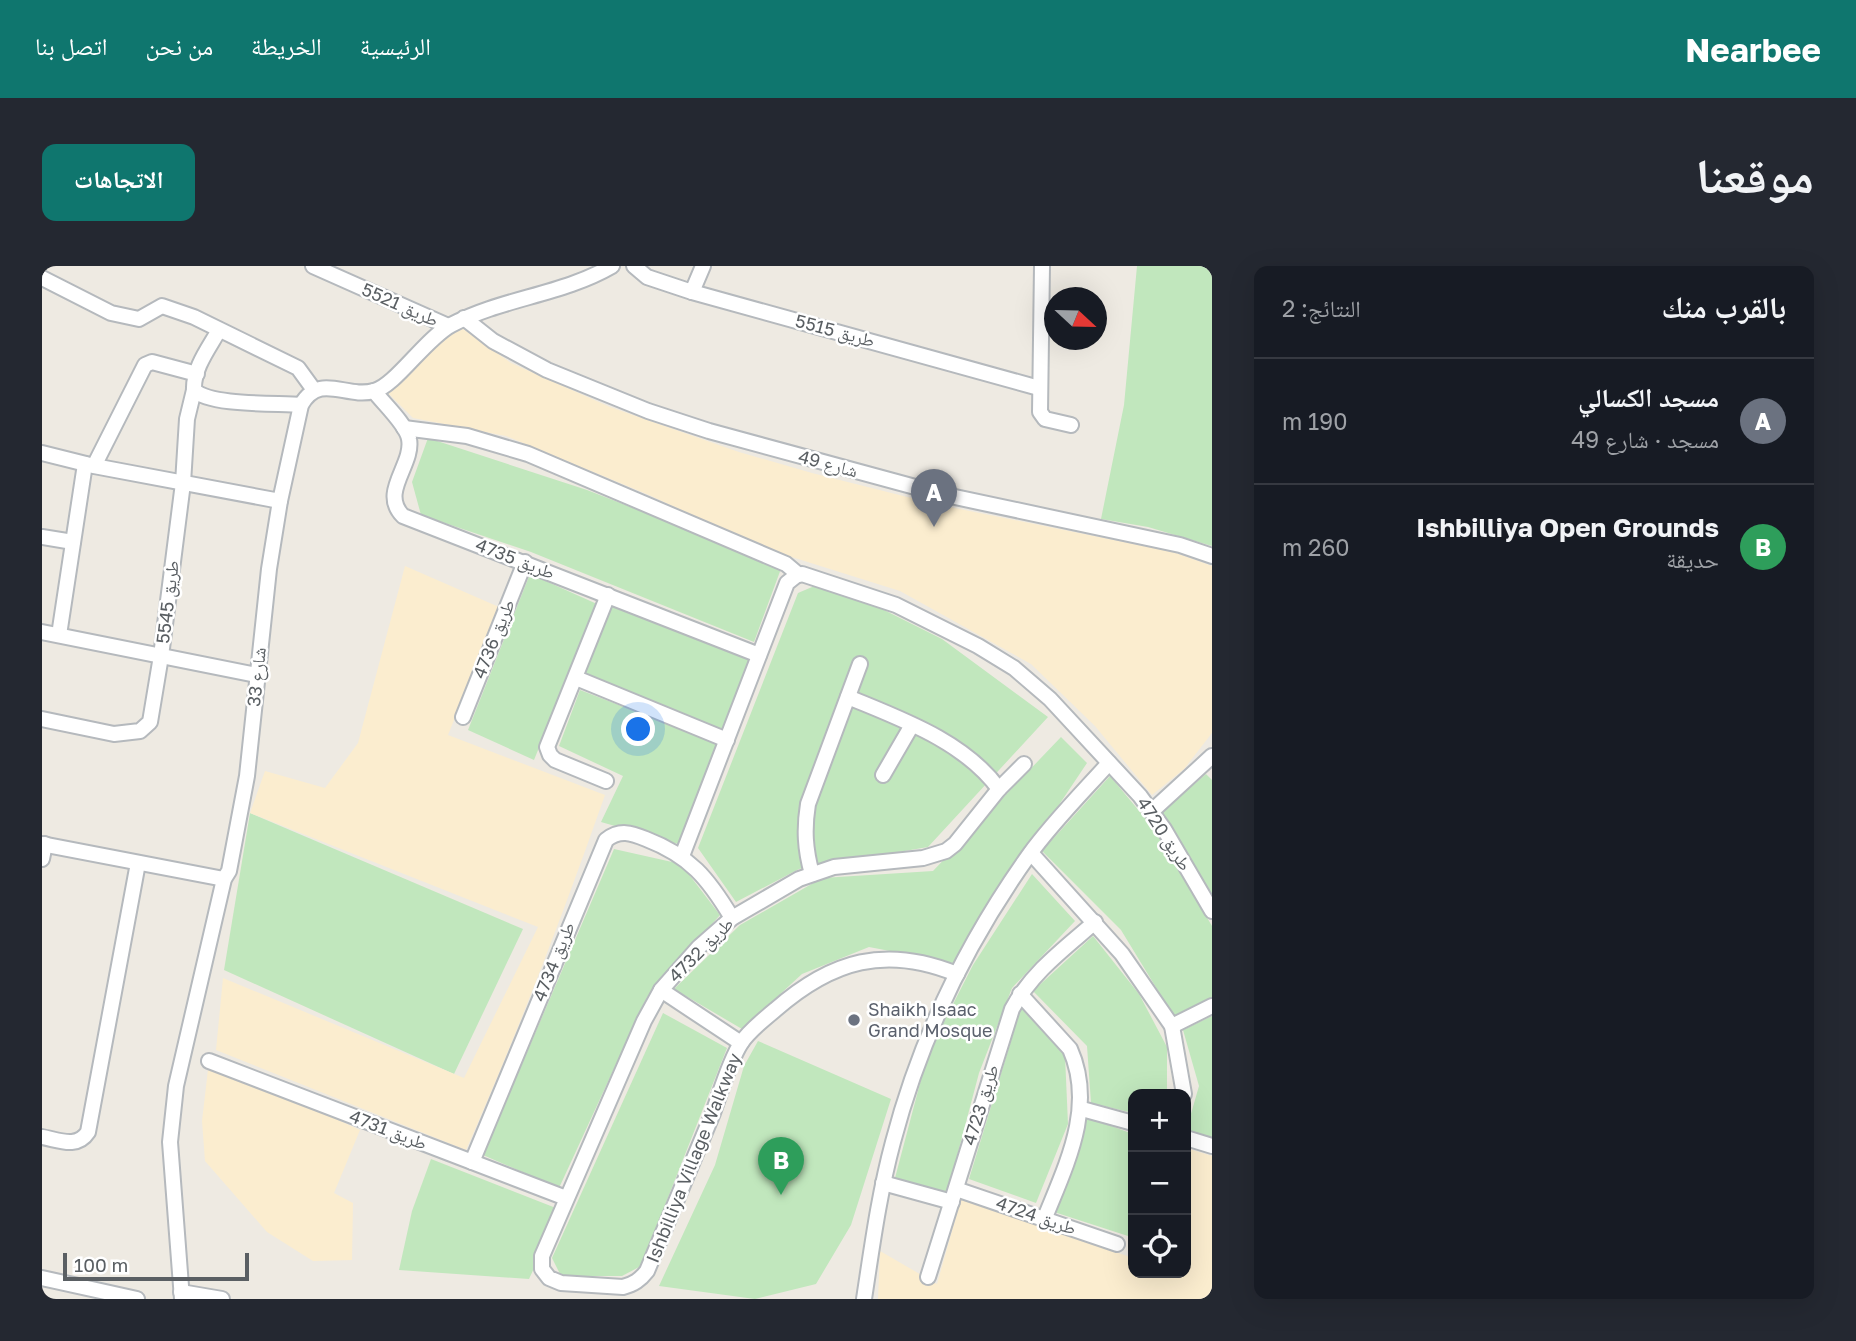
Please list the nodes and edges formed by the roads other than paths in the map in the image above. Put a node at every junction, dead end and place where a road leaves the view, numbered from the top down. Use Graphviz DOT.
graph roads {
  1 [pos="313,266"];
  2 [pos="612,266"];
  3 [pos="634,266"];
  4 [pos="704,266"];
  5 [pos="1042,266"];
  6 [pos="42,278"];
  7 [pos="692,292"];
  8 [pos="464,318"];
  9 [pos="448,326"];
  10 [pos="219,330"];
  11 [pos="197,374"];
  12 [pos="1040,388"];
  13 [pos="194,390"];
  14 [pos="314,390"];
  15 [pos="374,391"];
  16 [pos="301,405"];
  17 [pos="1071,425"];
  18 [pos="404,428"];
  19 [pos="42,453"];
  20 [pos="89,465"];
  21 [pos="183,483"];
  22 [pos="280,501"];
  23 [pos="42,537"];
  24 [pos="73,542"];
  25 [pos="1212,556"];
  26 [pos="525,562"];
  27 [pos="799,575"];
  28 [pos="608,595"];
  29 [pos="42,632"];
  30 [pos="59,635"];
  31 [pos="759,655"];
  32 [pos="161,656"];
  33 [pos="860,664"];
  34 [pos="257,675"];
  35 [pos="576,678"];
  36 [pos="848,696"];
  37 [pos="463,717"];
  38 [pos="42,719"];
  39 [pos="912,725"];
  40 [pos="727,740"];
  41 [pos="1109,763"];
  42 [pos="1024,764"];
  43 [pos="1210,764"];
  44 [pos="883,775"];
  45 [pos="606,781"];
  46 [pos="999,789"];
  47 [pos="1152,811"];
  48 [pos="43,849"];
  49 [pos="1031,853"];
  50 [pos="682,856"];
  51 [pos="138,863"];
  52 [pos="812,874"];
  53 [pos="224,880"];
  54 [pos="1212,911"];
  55 [pos="732,918"];
  56 [pos="1095,922"];
  57 [pos="957,974"];
  58 [pos="661,990"];
  59 [pos="1020,994"];
  60 [pos="1212,1006"];
  61 [pos="1172,1026"];
  62 [pos="741,1043"];
  63 [pos="209,1061"];
  64 [pos="1183,1089"];
  65 [pos="1082,1109"];
  66 [pos="1128,1122"];
  67 [pos="42,1137"];
  68 [pos="1191,1140"];
  69 [pos="1212,1146"];
  70 [pos="472,1162"];
  71 [pos="883,1182"];
  72 [pos="954,1196"];
  73 [pos="566,1198"];
  74 [pos="1044,1220"];
  75 [pos="1117,1244"];
  76 [pos="542,1256"];
  77 [pos="928,1277"];
  78 [pos="42,1278"];
  79 [pos="181,1295"];
  80 [pos="137,1299"];
  81 [pos="222,1299"];
  82 [pos="864,1299"];
  1 -- 9 [label="street, طريق 5521"];
  2 -- 8 [label="street"];
  3 -- 7 [label="street, طريق 5515"];
  4 -- 7 [label="street"];
  5 -- 12 [label="street"];
  6 -- 10 [label="street"];
  7 -- 12 [label="street, طريق 5515"];
  8 -- 9 [label="street"];
  8 -- 25 [label="street, شارع 49"];
  9 -- 15 [label="street"];
  10 -- 11 [label="street, طريق 5545"];
  10 -- 14 [label="street"];
  11 -- 13 [label="street, طريق 5545"];
  11 -- 20 [label="street"];
  12 -- 17 [label="street"];
  13 -- 16 [label="street"];
  13 -- 21 [label="street, طريق 5545"];
  14 -- 15 [label="street"];
  14 -- 16 [label="street, شارع 33"];
  15 -- 18 [label="street"];
  16 -- 22 [label="street, شارع 33"];
  18 -- 26 [label="street, طريق 4735"];
  18 -- 27 [label="street"];
  19 -- 20 [label="street"];
  20 -- 21 [label="street"];
  20 -- 24 [label="street"];
  21 -- 22 [label="street"];
  21 -- 32 [label="street, طريق 5545"];
  22 -- 34 [label="street, شارع 33"];
  23 -- 24 [label="street"];
  24 -- 30 [label="street"];
  26 -- 28 [label="street, طريق 4735"];
  26 -- 37 [label="street, طريق 4736"];
  27 -- 31 [label="street"];
  27 -- 41 [label="street"];
  28 -- 31 [label="street, طريق 4735"];
  28 -- 35 [label="street"];
  29 -- 30 [label="street"];
  30 -- 32 [label="street"];
  31 -- 40 [label="street"];
  32 -- 34 [label="street"];
  32 -- 38 [label="street, طريق 5545"];
  33 -- 36 [label="street"];
  34 -- 53 [label="street, شارع 33"];
  35 -- 40 [label="street"];
  35 -- 45 [label="street"];
  36 -- 39 [label="street"];
  36 -- 52 [label="street"];
  39 -- 44 [label="street"];
  39 -- 46 [label="street"];
  40 -- 50 [label="street"];
  41 -- 47 [label="street, طريق 4720"];
  41 -- 49 [label="street"];
  42 -- 46 [label="street, طريق 4732"];
  43 -- 47 [label="street"];
  46 -- 52 [label="street, طريق 4732"];
  47 -- 54 [label="street, طريق 4720"];
  48 -- 51 [label="street"];
  49 -- 56 [label="street"];
  49 -- 57 [label="street"];
  50 -- 55 [label="street, طريق 4734"];
  50 -- 70 [label="street, طريق 4734"];
  51 -- 53 [label="street"];
  51 -- 67 [label="street"];
  52 -- 55 [label="street, طريق 4732"];
  53 -- 79 [label="street, شارع 33"];
  55 -- 58 [label="street, طريق 4732"];
  56 -- 59 [label="street, طريق 4723"];
  56 -- 61 [label="street"];
  57 -- 62 [label="street, Ishbilliya Village Walkway"];
  57 -- 71 [label="street"];
  58 -- 62 [label="street, Ishbilliya Village Walkway"];
  58 -- 73 [label="street, طريق 4732"];
  59 -- 65 [label="street"];
  59 -- 72 [label="street, طريق 4723"];
  60 -- 61 [label="street"];
  61 -- 64 [label="street"];
  62 -- 76 [label="street, Ishbilliya Village Walkway"];
  63 -- 70 [label="street, طريق 4731"];
  65 -- 66 [label="street"];
  65 -- 74 [label="street"];
  68 -- 69 [label="street"];
  70 -- 73 [label="street, طريق 4731"];
  71 -- 72 [label="street, طريق 4724"];
  71 -- 82 [label="street"];
  72 -- 74 [label="street, طريق 4724"];
  72 -- 77 [label="street, طريق 4723"];
  73 -- 76 [label="street, طريق 4732"];
  74 -- 75 [label="street, طريق 4724"];
  78 -- 80 [label="street"];
  79 -- 81 [label="street"];
}
